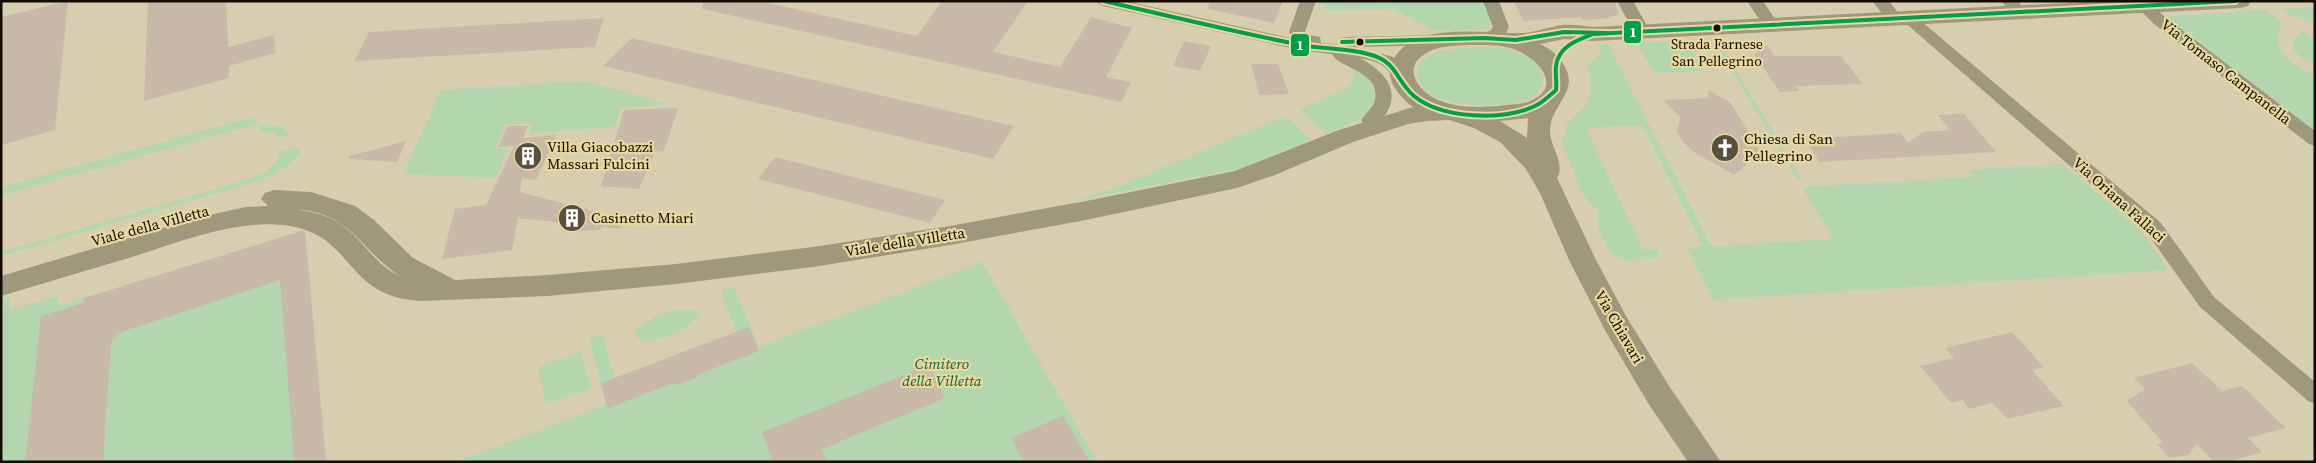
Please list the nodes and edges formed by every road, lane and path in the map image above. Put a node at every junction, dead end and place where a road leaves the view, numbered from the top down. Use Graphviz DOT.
graph roads {
  1 [pos="1103,1"];
  2 [pos="1308,1"];
  3 [pos="1491,1"];
  4 [pos="1625,1"];
  5 [pos="1755,1"];
  6 [pos="1880,1"];
  7 [pos="2240,1"];
  8 [pos="2142,4"];
  9 [pos="1163,7"];
  10 [pos="2015,7"];
  11 [pos="1902,19"];
  12 [pos="1771,25"];
  13 [pos="1297,30"];
  14 [pos="1642,31"];
  15 [pos="1593,34"];
  16 [pos="1280,39"];
  17 [pos="1493,39"];
  18 [pos="1443,40"];
  19 [pos="1313,44"];
  20 [pos="1556,73"];
  21 [pos="1402,77"];
  22 [pos="1549,100"];
  23 [pos="1452,112"];
  24 [pos="1370,120"];
  25 [pos="1345,136"];
  26 [pos="2315,140"];
  27 [pos="1549,183"];
  28 [pos="1,268"];
  29 [pos="1,286"];
  30 [pos="452,289"];
  31 [pos="2315,394"];
  32 [pos="1706,462"];
  1 -- 9 [label="street"];
  2 -- 13 [label="street"];
  3 -- 17 [label="street"];
  4 -- 14 [label="street"];
  5 -- 12 [label="street"];
  6 -- 11 [label="street, Via Oriana Fallaci"];
  7 -- 8 [label="street, Viale della Villetta"];
  8 -- 10 [label="street, Viale della Villetta"];
  8 -- 26 [label="street, Via Tomaso Campanella"];
  9 -- 16 [label="street"];
  10 -- 11 [label="street, Viale della Villetta"];
  11 -- 12 [label="street, Viale della Villetta"];
  11 -- 31 [label="street, Via Oriana Fallaci"];
  12 -- 14 [label="street, Viale della Villetta"];
  13 -- 16 [label="street"];
  13 -- 19 [label="street"];
  14 -- 15 [label="street, Viale della Villetta"];
  15 -- 17 [label="street, Viale della Villetta"];
  15 -- 20 [label="street, Via Chiavari"];
  16 -- 19 [label="street"];
  17 -- 18 [label="street, Viale della Villetta"];
  17 -- 20 [label="street"];
  18 -- 19 [label="street"];
  18 -- 21 [label="street, Viale della Villetta"];
  19 -- 21 [label="street"];
  19 -- 24 [label="street"];
  20 -- 22 [label="street, Via Chiavari"];
  21 -- 23 [label="street, Via Chiavari"];
  21 -- 24 [label="street, Viale della Villetta"];
  22 -- 23 [label="street, Viale della Villetta"];
  22 -- 27 [label="street, Via Chiavari"];
  23 -- 25 [label="street, Viale della Villetta"];
  23 -- 27 [label="street, Via Chiavari"];
  24 -- 25 [label="street, Viale della Villetta"];
  25 -- 30 [label="street, Viale della Villetta"];
  27 -- 32 [label="street, Via Chiavari"];
  28 -- 30 [label="street, Viale della Villetta"];
  29 -- 30 [label="street, Viale della Villetta"];
}
